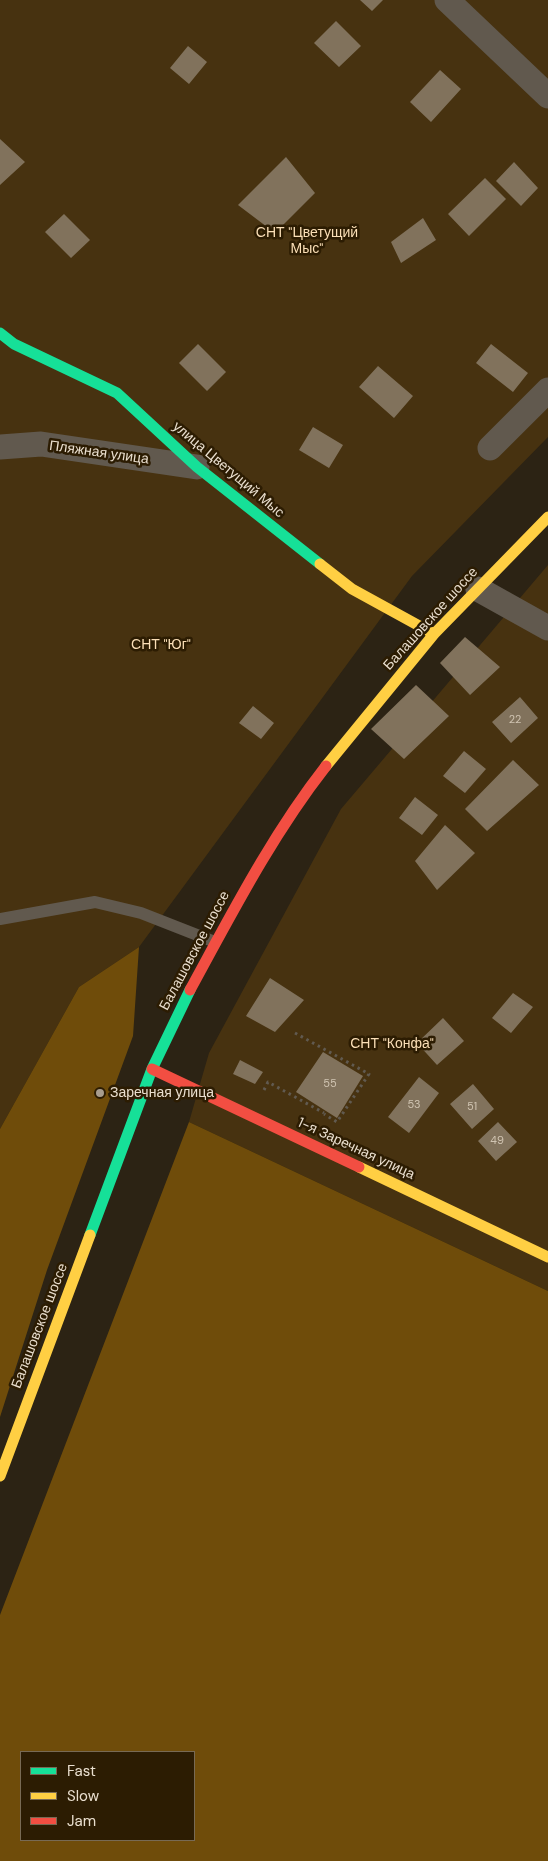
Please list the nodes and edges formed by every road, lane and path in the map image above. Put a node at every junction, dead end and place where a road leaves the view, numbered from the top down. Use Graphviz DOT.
graph roads {
  1 [pos="447,0"];
  2 [pos="548,96"];
  3 [pos="0,333"];
  4 [pos="548,390"];
  5 [pos="0,447"];
  6 [pos="490,448"];
  7 [pos="197,467"];
  8 [pos="548,517"];
  9 [pos="478,590"];
  10 [pos="548,628"];
  11 [pos="434,634"];
  12 [pos="0,918"];
  13 [pos="215,942"];
  14 [pos="295,1033"];
  15 [pos="152,1069"];
  16 [pos="320,1120"];
  17 [pos="548,1257"];
  18 [pos="0,1476"];
  1 -- 2 [label="street"];
  3 -- 7 [label="main road, улица Цветущий Мыс"];
  4 -- 6 [label="street"];
  5 -- 7 [label="street, Пляжная улица"];
  7 -- 11 [label="main road, улица Цветущий Мыс"];
  8 -- 9 [label="main road, Балашовское шоссе"];
  9 -- 10 [label="street"];
  9 -- 11 [label="main road, Балашовское шоссе"];
  11 -- 13 [label="main road, Балашовское шоссе"];
  12 -- 13 [label="lane"];
  13 -- 15 [label="main road, Балашовское шоссе"];
  14 -- 16 [label="path"];
  15 -- 17 [label="main road, 1-я Заречная улица"];
  15 -- 18 [label="main road, Балашовское шоссе"];
}
